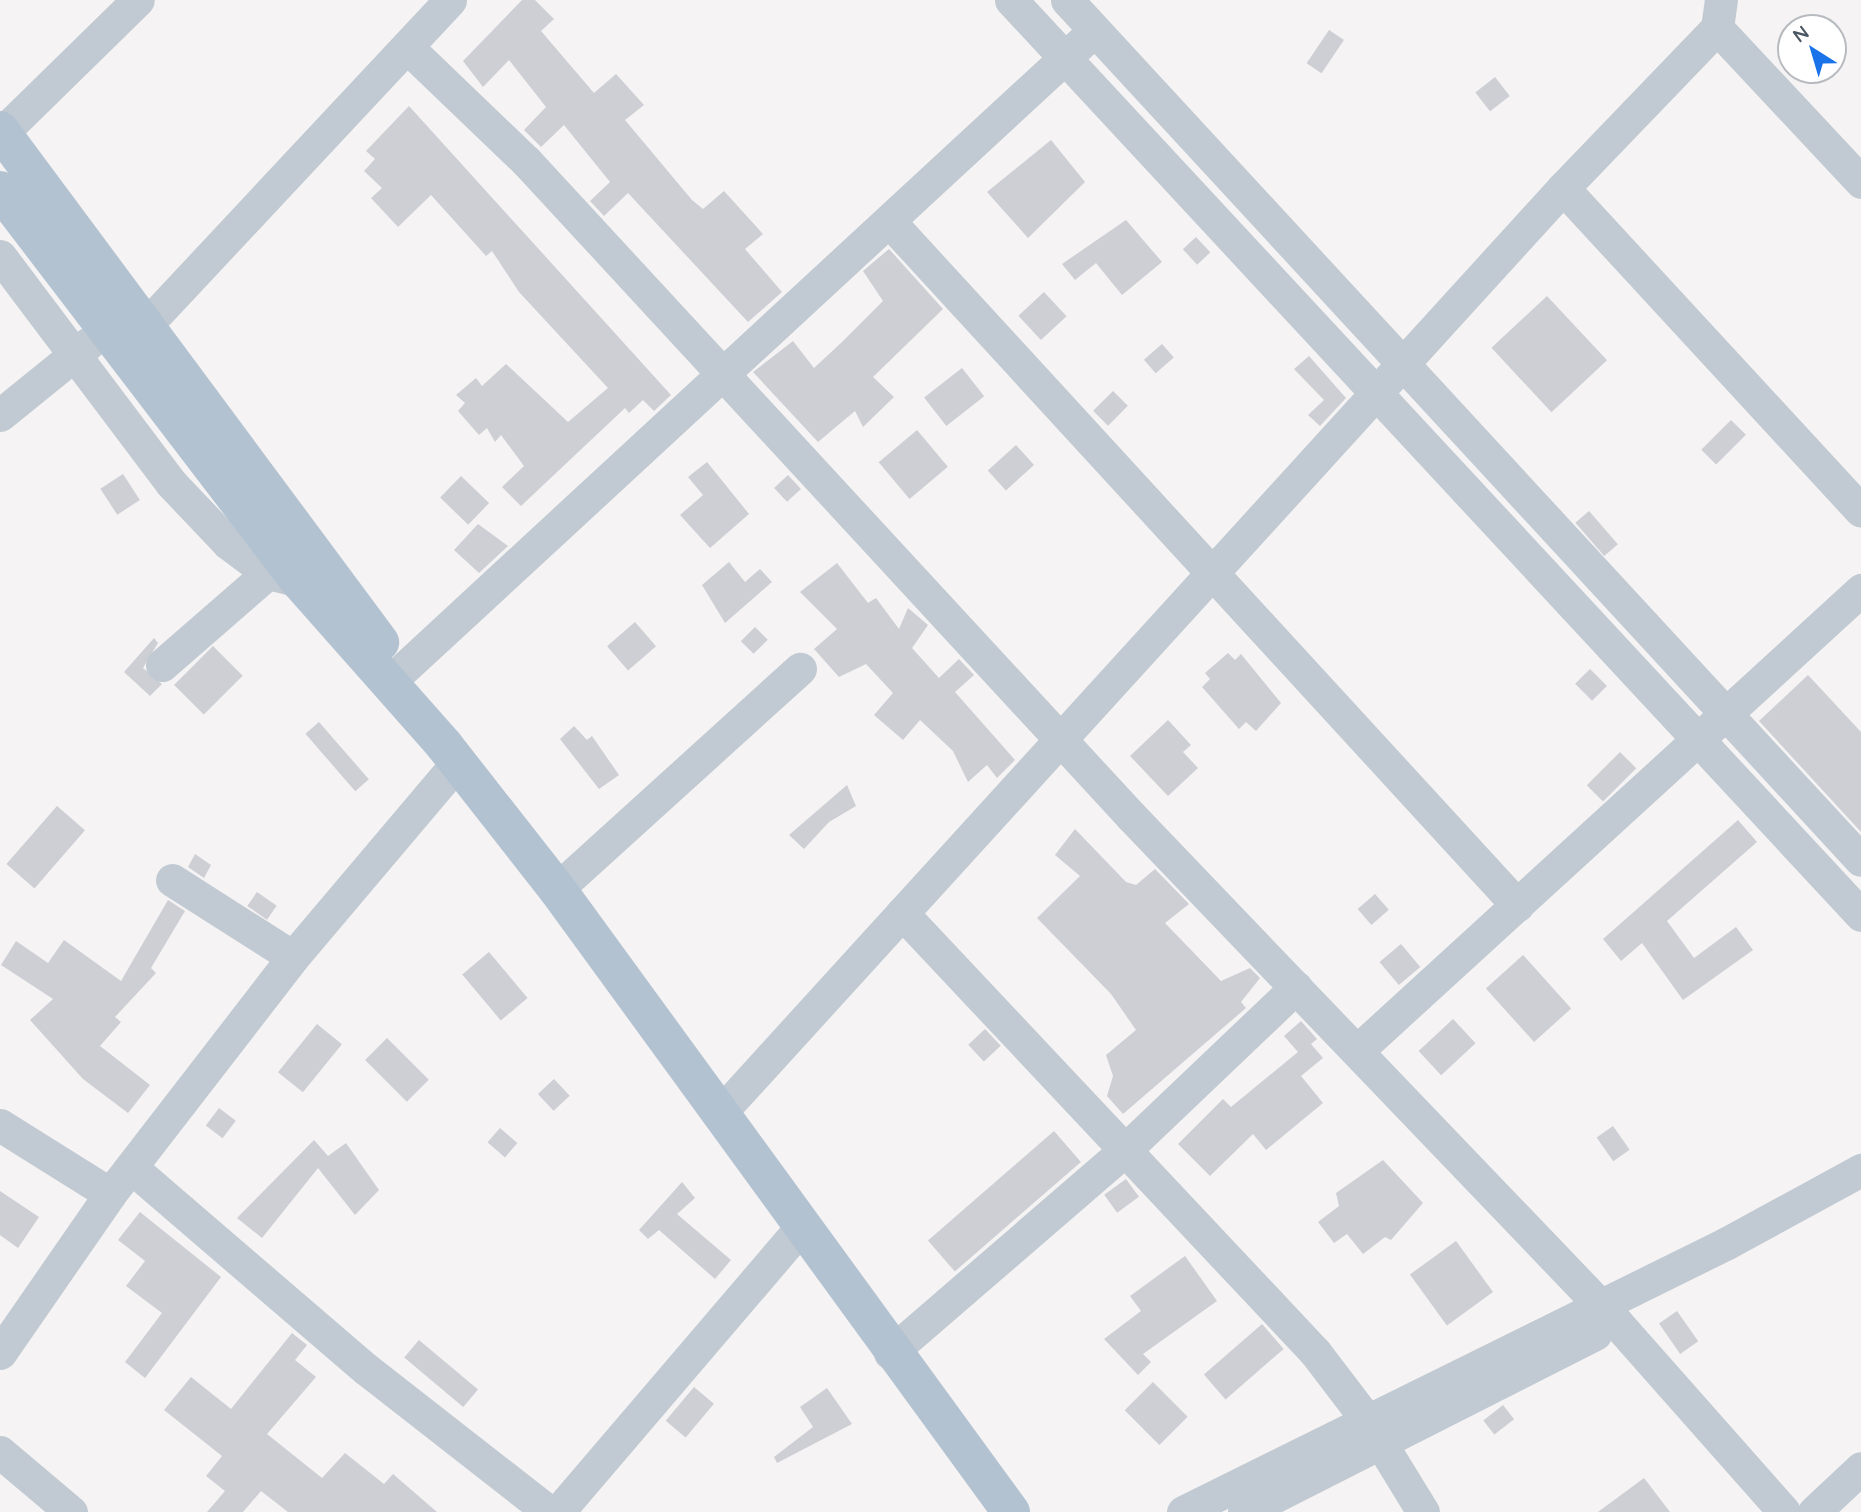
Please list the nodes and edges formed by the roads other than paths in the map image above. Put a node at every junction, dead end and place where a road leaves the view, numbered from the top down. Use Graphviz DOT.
graph roads {
  1 [pos="138,0"];
  2 [pos="450,0"];
  3 [pos="1011,0"];
  4 [pos="1067,0"];
  5 [pos="1719,14"];
  6 [pos="1095,30"];
  7 [pos="407,47"];
  8 [pos="1066,56"];
  9 [pos="1,132"];
  10 [pos="1861,182"];
  11 [pos="1563,188"];
  12 [pos="0,190"];
  13 [pos="888,221"];
  14 [pos="0,256"];
  15 [pos="148,323"];
  16 [pos="104,330"];
  17 [pos="73,356"];
  18 [pos="1404,364"];
  19 [pos="723,375"];
  20 [pos="1376,395"];
  21 [pos="0,415"];
  22 [pos="1861,511"];
  23 [pos="1210,574"];
  24 [pos="284,577"];
  25 [pos="1861,590"];
  26 [pos="162,665"];
  27 [pos="800,669"];
  28 [pos="401,671"];
  29 [pos="1725,713"];
  30 [pos="1699,738"];
  31 [pos="1060,739"];
  32 [pos="450,754"];
  33 [pos="1861,860"];
  34 [pos="172,880"];
  35 [pos="557,889"];
  36 [pos="1517,905"];
  37 [pos="902,913"];
  38 [pos="1861,915"];
  39 [pos="293,957"];
  40 [pos="1296,987"];
  41 [pos="1358,1050"];
  42 [pos="720,1113"];
  43 [pos="0,1125"];
  44 [pos="1125,1150"];
  45 [pos="132,1168"];
  46 [pos="1861,1170"];
  47 [pos="110,1194"];
  48 [pos="1861,1196"];
  49 [pos="801,1227"];
  50 [pos="1609,1314"];
  51 [pos="0,1353"];
  52 [pos="890,1353"];
  53 [pos="1373,1431"];
  54 [pos="0,1452"];
  55 [pos="1861,1468"];
  56 [pos="71,1512"];
  57 [pos="549,1512"];
  58 [pos="558,1512"];
  59 [pos="1011,1512"];
  60 [pos="1183,1512"];
  61 [pos="1244,1512"];
  62 [pos="1423,1512"];
  63 [pos="1784,1512"];
  64 [pos="1814,1512"];
  1 -- 9 [label="street"];
  2 -- 7 [label="street"];
  3 -- 8 [label="street"];
  4 -- 6 [label="street"];
  5 -- 10 [label="street"];
  5 -- 11 [label="street"];
  6 -- 8 [label="street"];
  6 -- 18 [label="street"];
  7 -- 15 [label="street"];
  7 -- 19 [label="street"];
  8 -- 13 [label="street"];
  8 -- 20 [label="street"];
  9 -- 15 [label="main road"];
  11 -- 18 [label="street"];
  11 -- 22 [label="street"];
  12 -- 16 [label="main road"];
  13 -- 19 [label="street"];
  13 -- 23 [label="street"];
  14 -- 17 [label="street"];
  15 -- 28 [label="main road"];
  16 -- 17 [label="street"];
  16 -- 24 [label="main road"];
  17 -- 21 [label="street"];
  17 -- 24 [label="street"];
  18 -- 20 [label="street"];
  18 -- 29 [label="street"];
  19 -- 28 [label="street"];
  19 -- 31 [label="street"];
  20 -- 23 [label="street"];
  20 -- 30 [label="street"];
  23 -- 31 [label="street"];
  23 -- 36 [label="street"];
  24 -- 26 [label="street"];
  24 -- 32 [label="main road"];
  25 -- 29 [label="street"];
  27 -- 35 [label="street"];
  28 -- 32 [label="main road"];
  29 -- 30 [label="street"];
  29 -- 33 [label="street"];
  30 -- 36 [label="street"];
  30 -- 38 [label="street"];
  31 -- 37 [label="street"];
  31 -- 40 [label="street"];
  32 -- 35 [label="main road"];
  32 -- 39 [label="street"];
  34 -- 39 [label="street"];
  35 -- 42 [label="main road"];
  36 -- 41 [label="street"];
  37 -- 42 [label="street"];
  37 -- 44 [label="street"];
  39 -- 45 [label="street"];
  40 -- 41 [label="street"];
  40 -- 44 [label="street"];
  41 -- 50 [label="street"];
  42 -- 49 [label="main road"];
  43 -- 47 [label="street"];
  44 -- 52 [label="street"];
  44 -- 53 [label="street"];
  45 -- 47 [label="street"];
  45 -- 57 [label="street"];
  46 -- 50 [label="street"];
  47 -- 51 [label="street"];
  48 -- 50 [label="street"];
  49 -- 52 [label="main road"];
  49 -- 58 [label="street"];
  50 -- 53 [label="street"];
  50 -- 63 [label="street"];
  52 -- 59 [label="main road"];
  53 -- 60 [label="street"];
  53 -- 61 [label="street"];
  53 -- 62 [label="street"];
  54 -- 56 [label="street"];
  55 -- 64 [label="street"];
}
